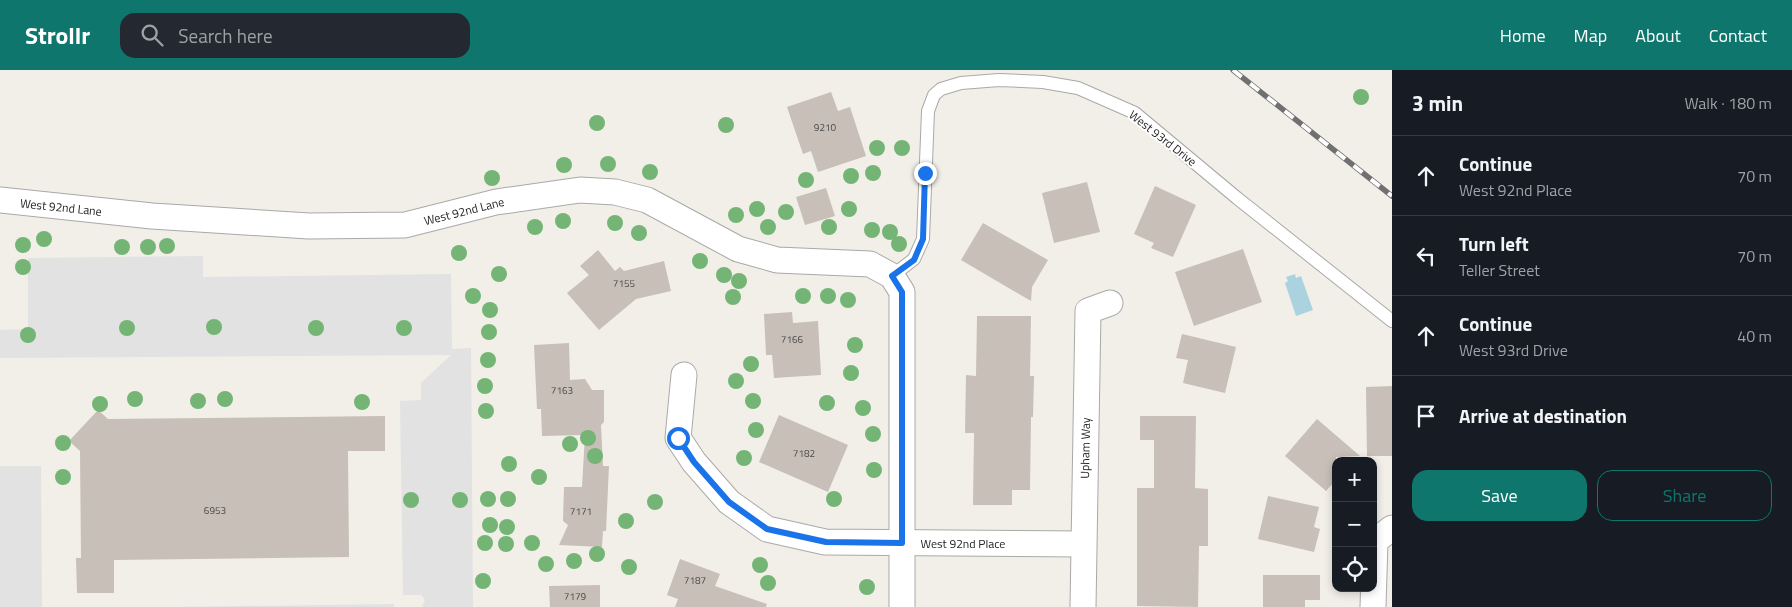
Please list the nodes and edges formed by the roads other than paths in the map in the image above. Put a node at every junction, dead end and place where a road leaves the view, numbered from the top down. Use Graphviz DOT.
graph roads {
  1 [pos="0,200"];
  2 [pos="897,284"];
  3 [pos="1110,303"];
  4 [pos="1392,320"];
  5 [pos="684,375"];
  6 [pos="1392,528"];
  7 [pos="902,543"];
  8 [pos="1083,544"];
  9 [pos="902,607"];
  10 [pos="1083,607"];
  11 [pos="1373,607"];
  1 -- 2 [label="street, West 92nd Lane"];
  2 -- 4 [label="lane, West 93rd Drive"];
  2 -- 7 [label="street"];
  3 -- 8 [label="street, Upham Way"];
  5 -- 7 [label="street, West 92nd Place"];
  6 -- 11 [label="street"];
  7 -- 8 [label="street, West 92nd Place"];
  7 -- 9 [label="street"];
  8 -- 10 [label="street, Upham Way"];
}
